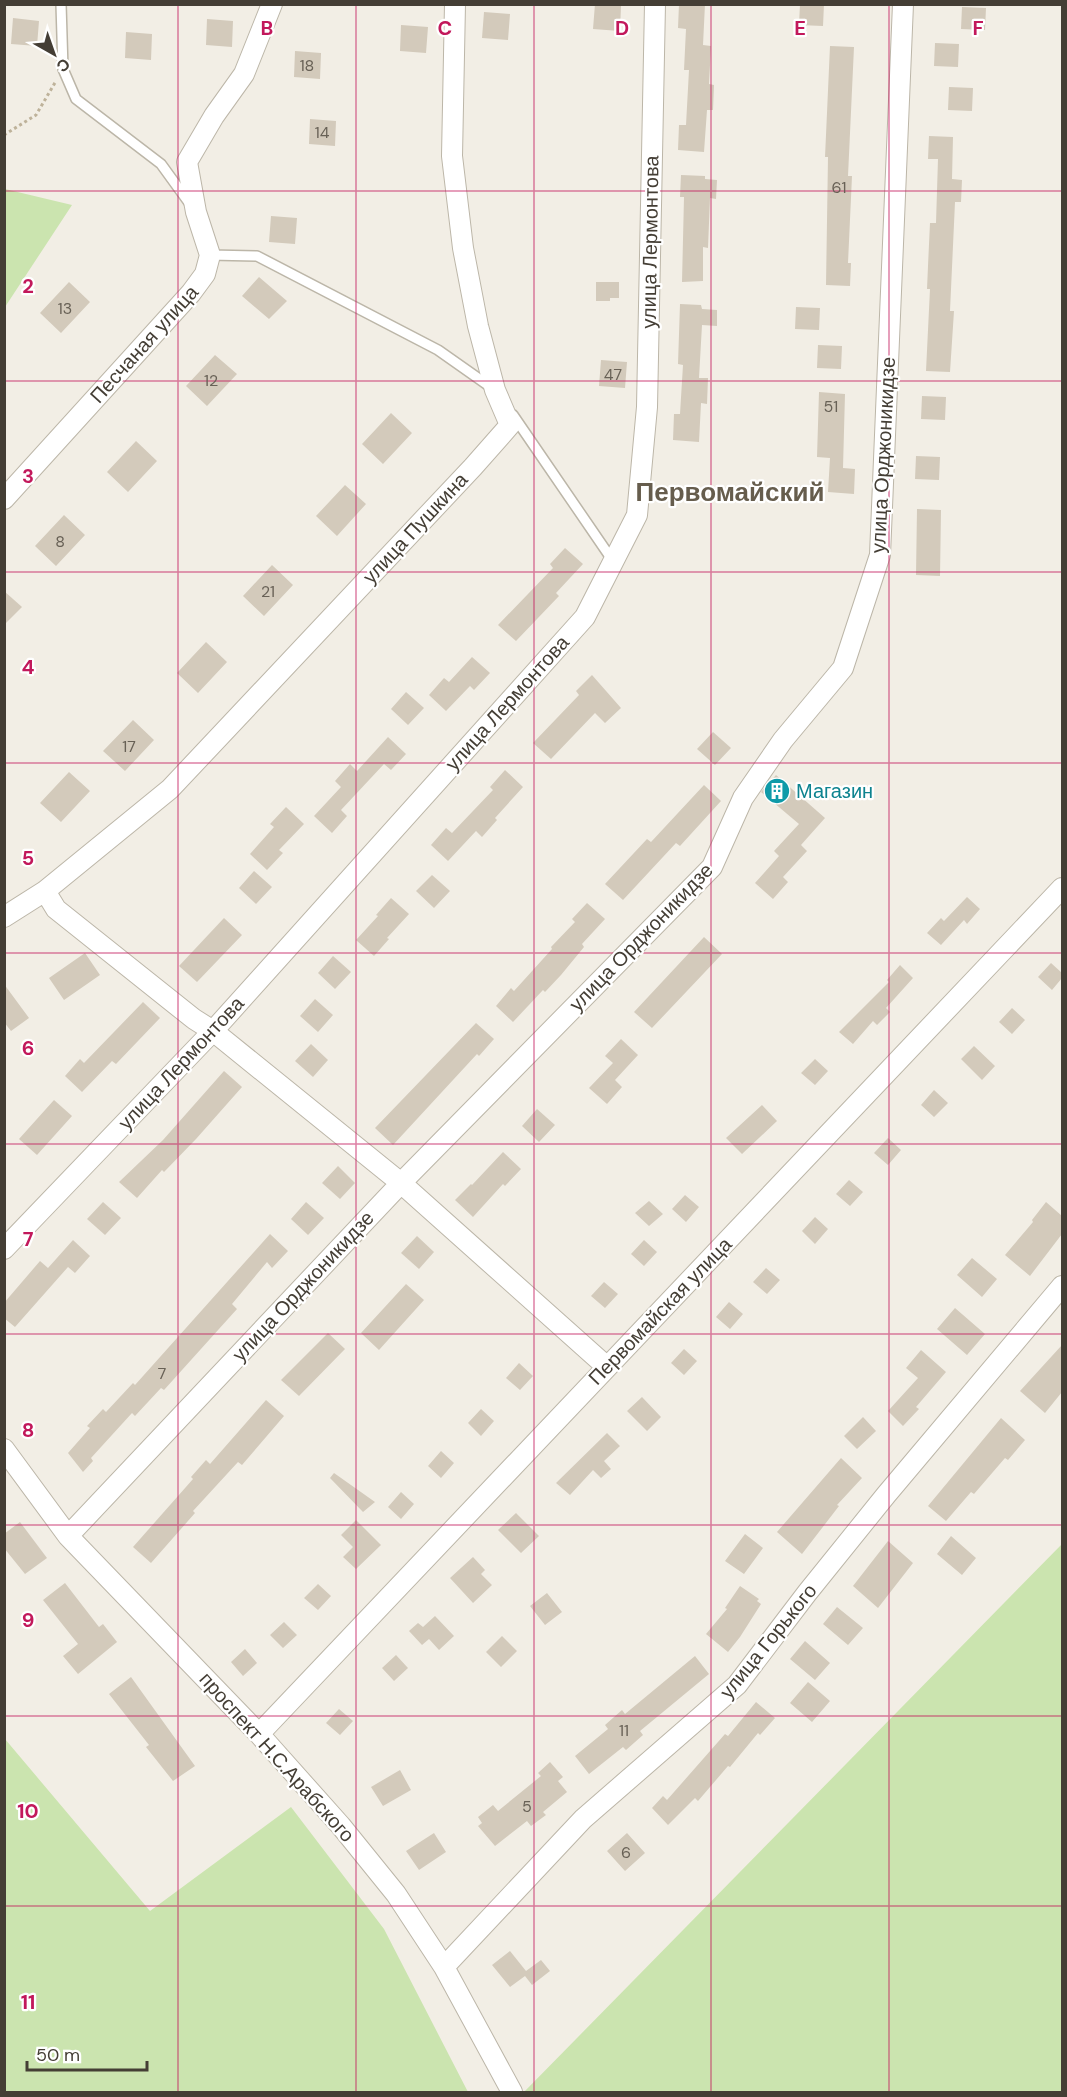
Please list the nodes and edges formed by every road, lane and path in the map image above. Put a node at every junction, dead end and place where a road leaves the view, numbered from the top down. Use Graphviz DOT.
graph roads {
  1 [pos="62,4"];
  2 [pos="272,4"];
  3 [pos="455,4"];
  4 [pos="655,4"];
  5 [pos="903,4"];
  6 [pos="63,69"];
  7 [pos="4,135"];
  8 [pos="210,255"];
  9 [pos="495,390"];
  10 [pos="4,499"];
  11 [pos="614,561"];
  12 [pos="1062,888"];
  13 [pos="45,891"];
  14 [pos="4,917"];
  15 [pos="213,1031"];
  16 [pos="401,1183"];
  17 [pos="4,1249"];
  18 [pos="1062,1286"];
  19 [pos="607,1367"];
  20 [pos="4,1449"];
  21 [pos="68,1536"];
  22 [pos="259,1734"];
  23 [pos="444,1967"];
  24 [pos="512,2092"];
  1 -- 6 [label="lane"];
  2 -- 8 [label="street"];
  3 -- 9 [label="street, улица Пушкина"];
  4 -- 11 [label="street, улица Лермонтова"];
  5 -- 16 [label="street, улица Орджоникидзе"];
  6 -- 7 [label="path"];
  6 -- 8 [label="lane"];
  8 -- 9 [label="lane"];
  8 -- 10 [label="street, Песчаная улица"];
  9 -- 11 [label="lane"];
  9 -- 13 [label="street, улица Пушкина"];
  11 -- 15 [label="street, улица Лермонтова"];
  12 -- 19 [label="street, Первомайская улица"];
  13 -- 14 [label="street, улица Пушкина"];
  13 -- 15 [label="street"];
  15 -- 16 [label="street"];
  15 -- 17 [label="street, улица Лермонтова"];
  16 -- 19 [label="street"];
  16 -- 21 [label="street, улица Орджоникидзе"];
  18 -- 23 [label="street, улица Горького"];
  19 -- 22 [label="street, Первомайская улица"];
  20 -- 21 [label="street, проспект Н.С.Арабского"];
  21 -- 22 [label="street, проспект Н.С.Арабского"];
  22 -- 23 [label="street, проспект Н.С.Арабского"];
  23 -- 24 [label="street, проспект Н.С.Арабского"];
}
